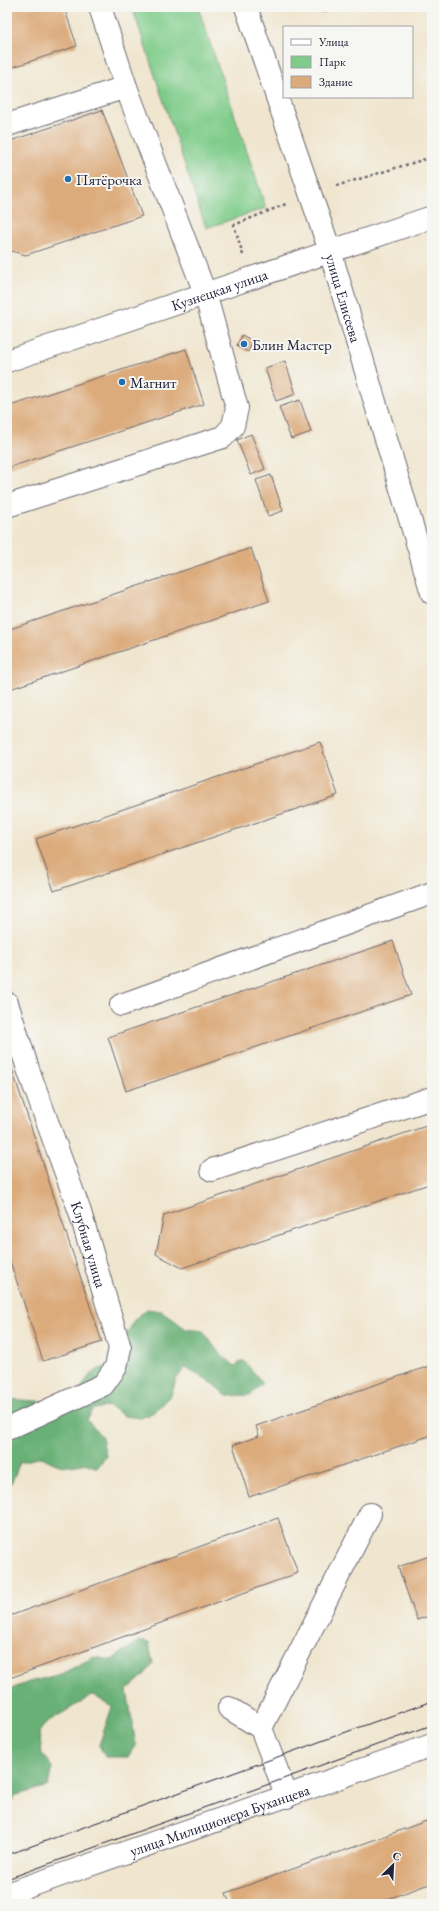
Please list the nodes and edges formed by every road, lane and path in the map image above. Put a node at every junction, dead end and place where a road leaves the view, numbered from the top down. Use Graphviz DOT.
graph roads {
  1 [pos="100,7"];
  2 [pos="246,7"];
  3 [pos="126,87"];
  4 [pos="7,125"];
  5 [pos="432,217"];
  6 [pos="330,251"];
  7 [pos="205,293"];
  8 [pos="7,361"];
  9 [pos="7,506"];
  10 [pos="432,593"];
  11 [pos="432,893"];
  12 [pos="7,1003"];
  13 [pos="121,1005"];
  14 [pos="432,1098"];
  15 [pos="212,1170"];
  16 [pos="7,1429"];
  17 [pos="370,1514"];
  18 [pos="229,1708"];
  19 [pos="261,1728"];
  20 [pos="432,1746"];
  21 [pos="287,1796"];
  22 [pos="7,1894"];
  1 -- 3 [label="street"];
  2 -- 6 [label="street, улица Елисеева"];
  3 -- 4 [label="street"];
  3 -- 7 [label="street"];
  5 -- 6 [label="street, Кузнецкая улица"];
  6 -- 7 [label="street, Кузнецкая улица"];
  6 -- 10 [label="street, улица Елисеева"];
  7 -- 8 [label="street, Кузнецкая улица"];
  7 -- 9 [label="street"];
  11 -- 13 [label="street"];
  12 -- 16 [label="street, Клубная улица"];
  14 -- 15 [label="street"];
  17 -- 19 [label="street"];
  18 -- 19 [label="street"];
  19 -- 21 [label="street"];
  20 -- 21 [label="street, улица Милиционера Буханцева"];
  21 -- 22 [label="street, улица Милиционера Буханцева"];
}
